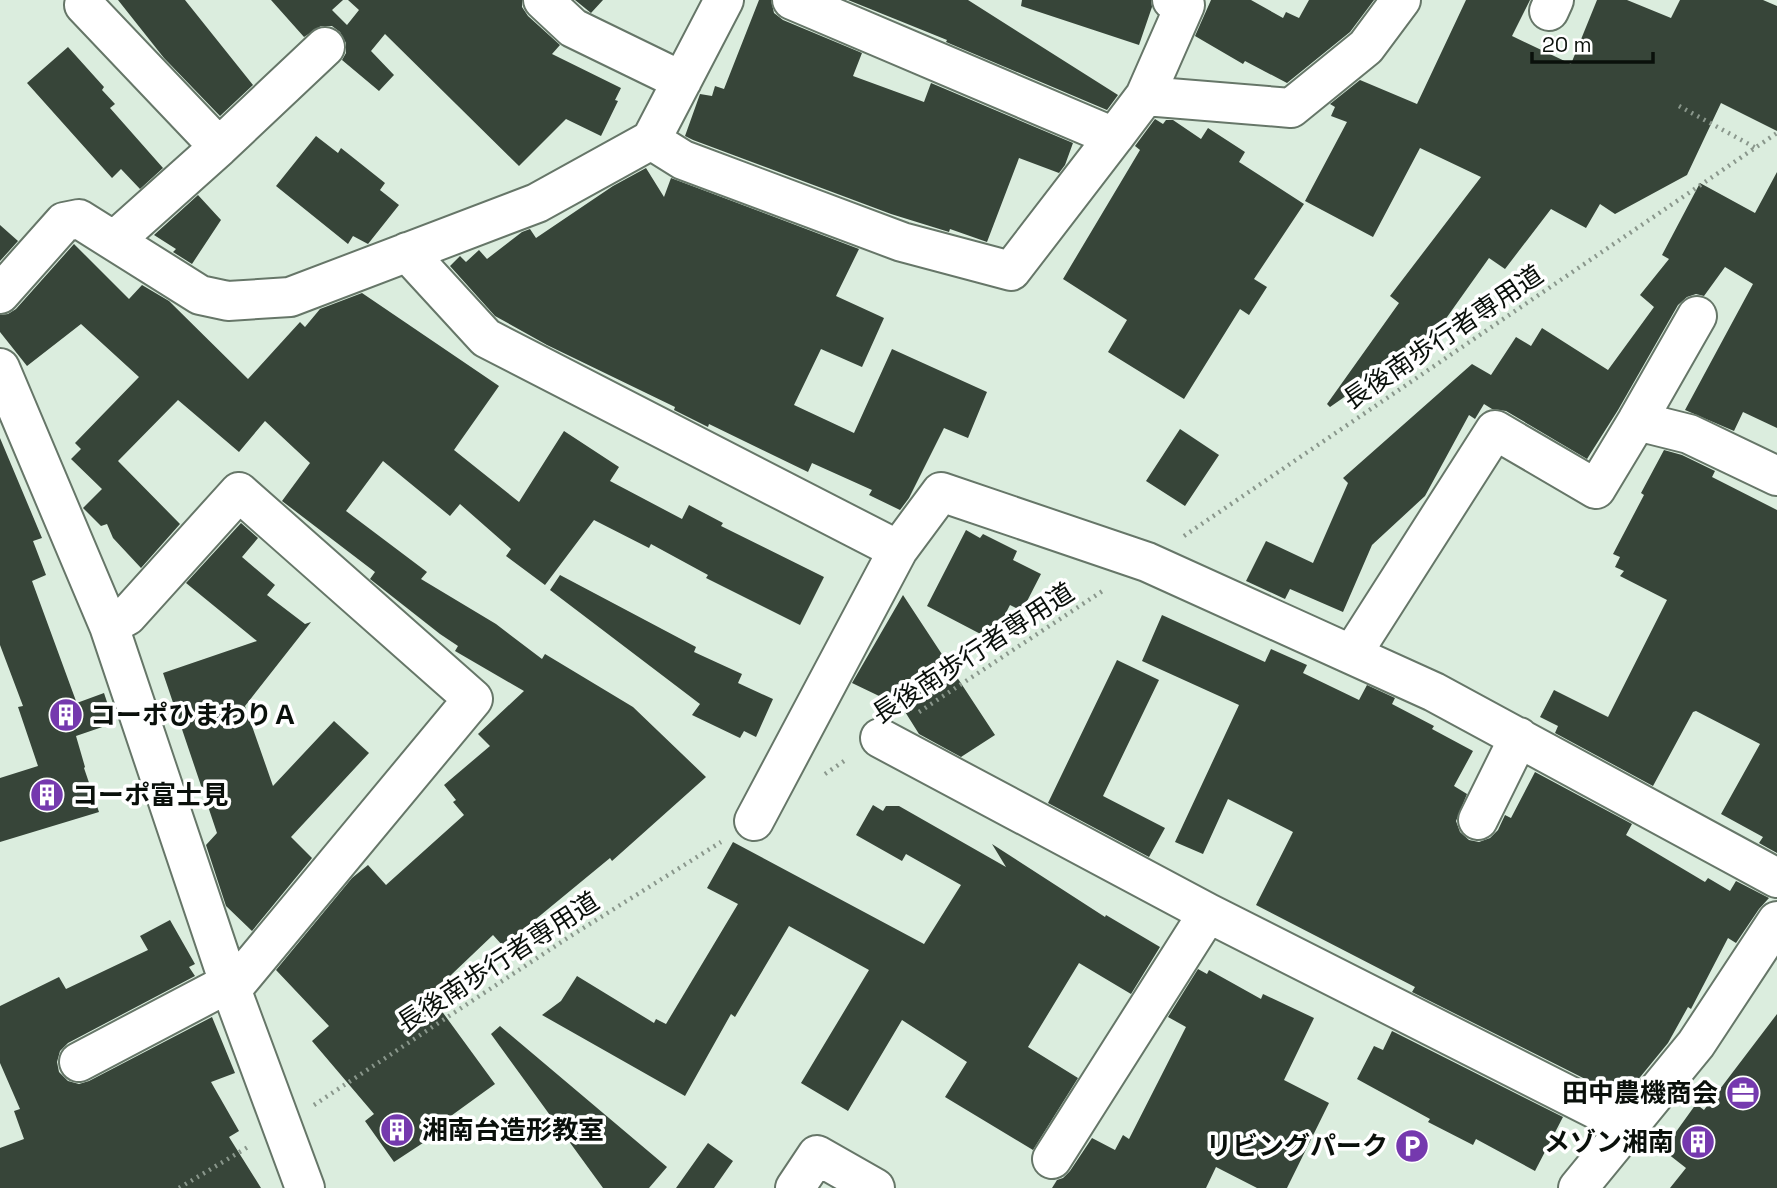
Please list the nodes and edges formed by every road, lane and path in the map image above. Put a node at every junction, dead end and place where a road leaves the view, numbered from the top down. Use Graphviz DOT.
graph roads {
  1 [pos="544,0"];
  2 [pos="724,0"];
  3 [pos="792,0"];
  4 [pos="1172,0"];
  5 [pos="1401,0"];
  6 [pos="84,5"];
  7 [pos="325,47"];
  8 [pos="682,81"];
  9 [pos="1145,96"];
  10 [pos="1679,106"];
  11 [pos="1777,134"];
  12 [pos="1114,137"];
  13 [pos="651,140"];
  14 [pos="219,147"];
  15 [pos="1756,148"];
  16 [pos="115,240"];
  17 [pos="407,252"];
  18 [pos="0,294"];
  19 [pos="1697,316"];
  20 [pos="0,368"];
  21 [pos="1637,421"];
  22 [pos="1777,476"];
  23 [pos="898,550"];
  24 [pos="1147,562"];
  25 [pos="109,626"];
  26 [pos="1352,654"];
  27 [pos="1519,737"];
  28 [pos="880,738"];
  29 [pos="822,776"];
  30 [pos="1478,820"];
  31 [pos="754,821"];
  32 [pos="1777,878"];
  33 [pos="1208,913"];
  34 [pos="1777,921"];
  35 [pos="230,986"];
  36 [pos="79,1062"];
  37 [pos="282,1126"];
  38 [pos="1629,1126"];
  39 [pos="1052,1159"];
  40 [pos="179,1188"];
  41 [pos="305,1188"];
  42 [pos="794,1188"];
  43 [pos="875,1188"];
  44 [pos="1578,1188"];
  1 -- 8 [label="street"];
  2 -- 8 [label="street"];
  3 -- 12 [label="street"];
  4 -- 9 [label="street"];
  5 -- 9 [label="street"];
  6 -- 14 [label="street"];
  7 -- 14 [label="street"];
  8 -- 13 [label="street"];
  9 -- 12 [label="street"];
  10 -- 15 [label="path"];
  11 -- 15 [label="path, 長後南歩行者専用道"];
  12 -- 13 [label="street"];
  13 -- 17 [label="street"];
  14 -- 16 [label="street"];
  15 -- 24 [label="path, 長後南歩行者専用道"];
  16 -- 17 [label="street"];
  16 -- 18 [label="street"];
  17 -- 23 [label="street"];
  19 -- 21 [label="street"];
  20 -- 25 [label="street"];
  21 -- 22 [label="street"];
  21 -- 26 [label="street"];
  23 -- 24 [label="street"];
  23 -- 31 [label="street"];
  24 -- 26 [label="street"];
  24 -- 28 [label="path, 長後南歩行者専用道"];
  25 -- 35 [label="street"];
  25 -- 35 [label="street"];
  26 -- 27 [label="street"];
  27 -- 30 [label="street"];
  27 -- 32 [label="street"];
  28 -- 29 [label="path, 長後南歩行者専用道"];
  28 -- 33 [label="street"];
  31 -- 37 [label="path, 長後南歩行者専用道"];
  33 -- 38 [label="street"];
  33 -- 39 [label="street"];
  34 -- 38 [label="street"];
  35 -- 36 [label="street"];
  35 -- 37 [label="street"];
  37 -- 40 [label="path, 長後南歩行者専用道"];
  37 -- 41 [label="street"];
  38 -- 44 [label="street"];
  42 -- 43 [label="street"];
}
